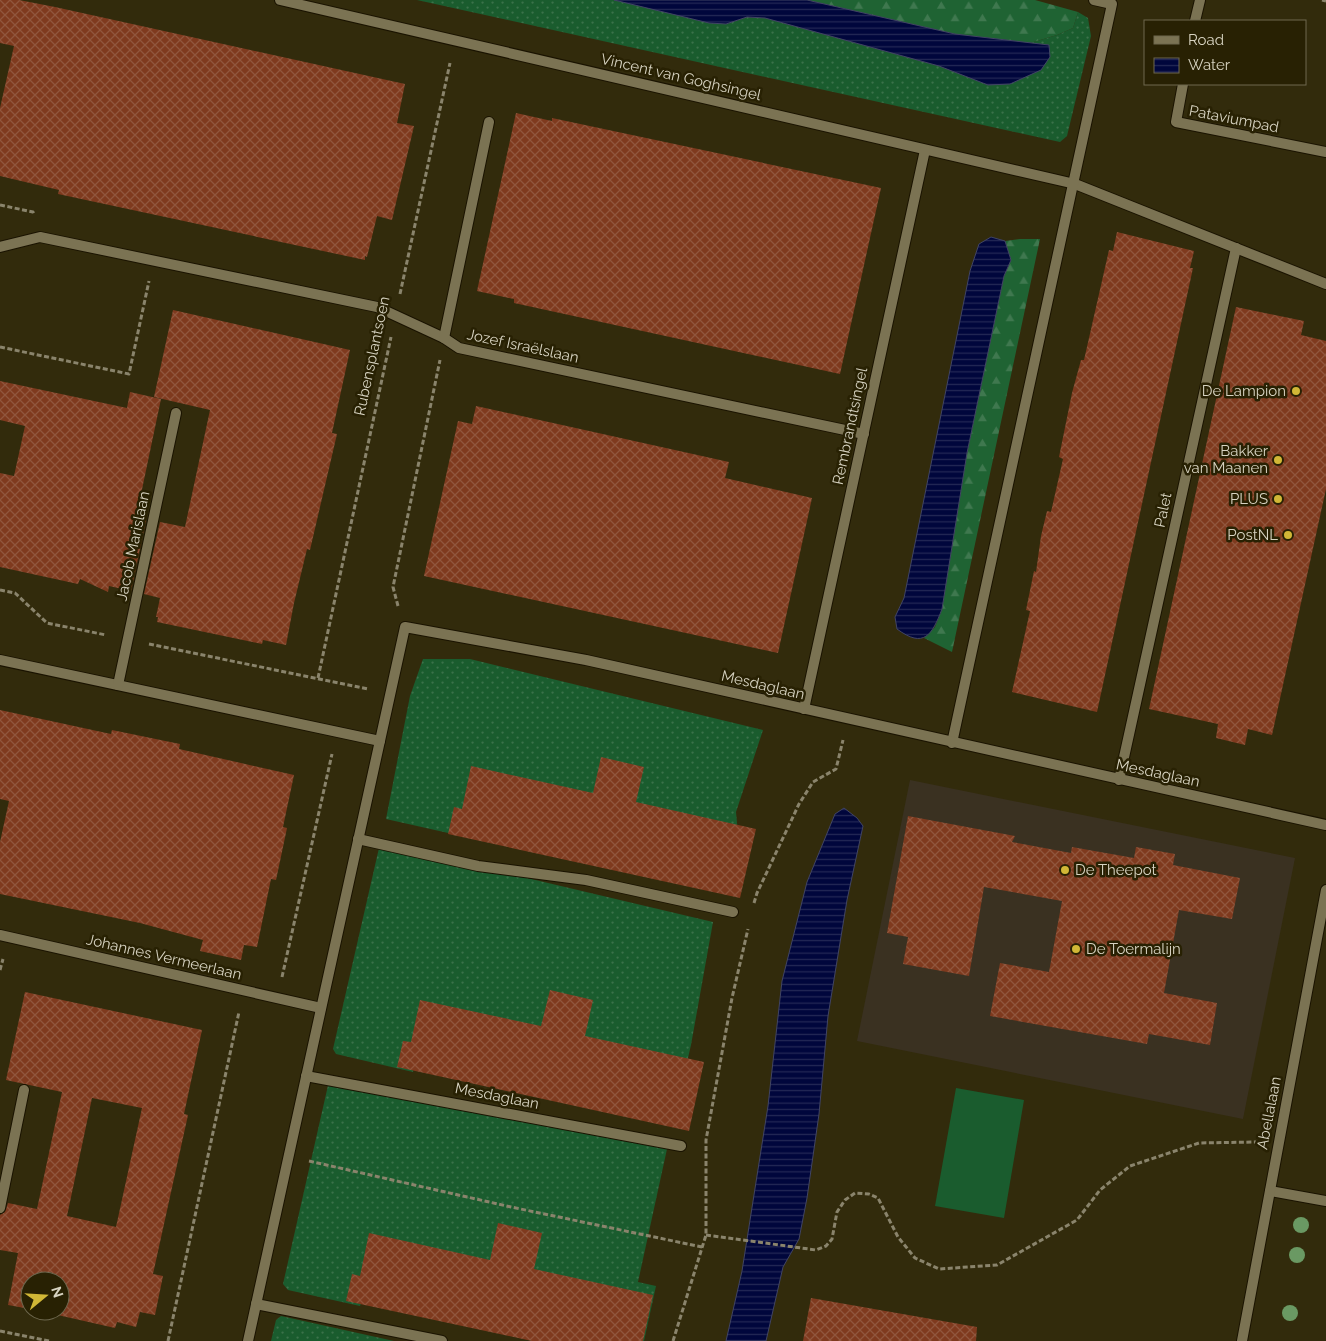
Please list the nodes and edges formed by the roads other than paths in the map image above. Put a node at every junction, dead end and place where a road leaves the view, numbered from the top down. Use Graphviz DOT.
graph roads {
  1 [pos="280,0"];
  2 [pos="1094,0"];
  3 [pos="1200,0"];
  4 [pos="1196,20"];
  5 [pos="1183,85"];
  6 [pos="489,122"];
  7 [pos="925,150"];
  8 [pos="1326,152"];
  9 [pos="1075,184"];
  10 [pos="0,247"];
  11 [pos="1236,248"];
  12 [pos="1326,284"];
  13 [pos="444,338"];
  14 [pos="176,413"];
  15 [pos="864,434"];
  16 [pos="0,660"];
  17 [pos="118,685"];
  18 [pos="804,709"];
  19 [pos="380,741"];
  20 [pos="952,743"];
  21 [pos="1119,780"];
  22 [pos="1326,825"];
  23 [pos="358,839"];
  24 [pos="1326,890"];
  25 [pos="732,912"];
  26 [pos="0,934"];
  27 [pos="321,1008"];
  28 [pos="306,1076"];
  29 [pos="24,1090"];
  30 [pos="681,1146"];
  31 [pos="1270,1191"];
  32 [pos="1326,1201"];
  33 [pos="0,1208"];
  34 [pos="256,1304"];
  35 [pos="248,1341"];
  36 [pos="442,1341"];
  37 [pos="1242,1341"];
  1 -- 7 [label="street, Vincent van Goghsingel"];
  2 -- 9 [label="street"];
  3 -- 4 [label="street"];
  5 -- 8 [label="street, Pataviumpad"];
  6 -- 13 [label="street"];
  7 -- 9 [label="street, Vincent van Goghsingel"];
  7 -- 15 [label="street, Rembrandtsingel"];
  9 -- 11 [label="street, Vincent van Goghsingel"];
  9 -- 20 [label="street"];
  10 -- 13 [label="street, Jozef Israëlslaan"];
  11 -- 12 [label="street, Vincent van Goghsingel"];
  11 -- 21 [label="street, Palet"];
  13 -- 15 [label="street, Jozef Israëlslaan"];
  14 -- 17 [label="street, Jacob Marislaan"];
  15 -- 18 [label="street, Rembrandtsingel"];
  16 -- 17 [label="street"];
  17 -- 19 [label="street"];
  18 -- 19 [label="street, Mesdaglaan"];
  18 -- 20 [label="street, Mesdaglaan"];
  19 -- 23 [label="street"];
  20 -- 21 [label="street, Mesdaglaan"];
  21 -- 22 [label="street, Mesdaglaan"];
  23 -- 25 [label="street"];
  23 -- 27 [label="street"];
  24 -- 31 [label="street, Abellalaan"];
  26 -- 27 [label="street, Johannes Vermeerlaan"];
  27 -- 28 [label="street"];
  28 -- 30 [label="street, Mesdaglaan"];
  28 -- 34 [label="street"];
  29 -- 33 [label="street"];
  31 -- 32 [label="street"];
  31 -- 37 [label="street, Abellalaan"];
  34 -- 35 [label="street"];
  34 -- 36 [label="street"];
}
